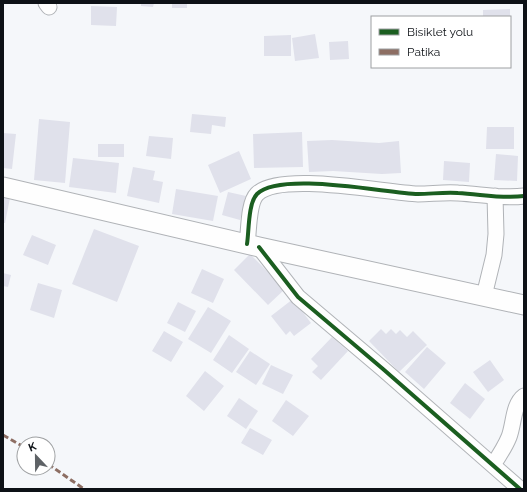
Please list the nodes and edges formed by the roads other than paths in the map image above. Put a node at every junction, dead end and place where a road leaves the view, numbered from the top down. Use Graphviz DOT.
graph roads {
  1 [pos="3,187"];
  2 [pos="495,196"];
  3 [pos="524,196"];
  4 [pos="253,246"];
  5 [pos="484,296"];
  6 [pos="524,305"];
  7 [pos="524,396"];
  8 [pos="494,465"];
  9 [pos="520,489"];
  1 -- 4 [label="main road"];
  2 -- 3 [label="street"];
  2 -- 4 [label="street"];
  2 -- 5 [label="street"];
  4 -- 5 [label="main road"];
  4 -- 8 [label="street"];
  5 -- 6 [label="main road"];
  7 -- 8 [label="street"];
  8 -- 9 [label="street"];
}
